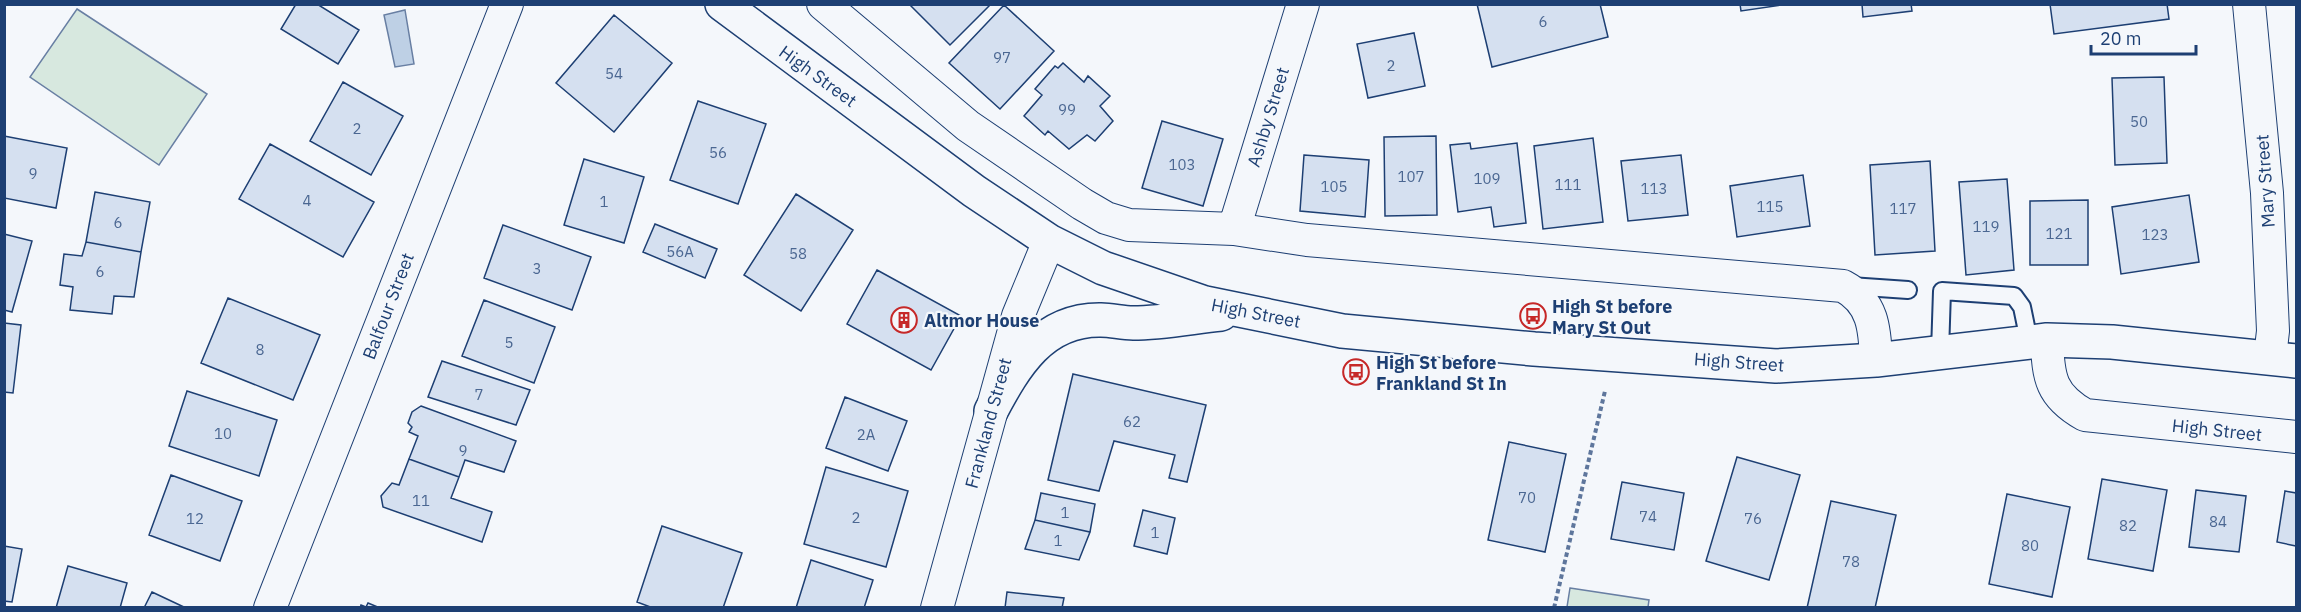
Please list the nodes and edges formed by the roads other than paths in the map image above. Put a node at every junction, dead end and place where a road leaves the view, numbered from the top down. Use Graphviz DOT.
graph roads {
  1 [pos="507,4"];
  2 [pos="722,4"];
  3 [pos="823,4"];
  4 [pos="1303,4"];
  5 [pos="2248,4"];
  6 [pos="1234,229"];
  7 [pos="1049,241"];
  8 [pos="1843,286"];
  9 [pos="1908,290"];
  10 [pos="1246,311"];
  11 [pos="2038,341"];
  12 [pos="1940,352"];
  13 [pos="2283,359"];
  14 [pos="1876,360"];
  15 [pos="991,411"];
  16 [pos="2296,438"];
  17 [pos="270,608"];
  18 [pos="937,608"];
  1 -- 17 [label="street, Balfour Street"];
  2 -- 7 [label="main road, High Street"];
  3 -- 6 [label="street"];
  4 -- 6 [label="street, Ashby Street"];
  5 -- 13 [label="street, Mary Street"];
  6 -- 8 [label="street"];
  7 -- 10 [label="main road, High Street"];
  7 -- 15 [label="street, Frankland Street"];
  8 -- 9 [label="lane"];
  8 -- 14 [label="street"];
  10 -- 14 [label="main road, High Street"];
  10 -- 15 [label="main road"];
  11 -- 12 [label="main road, High Street"];
  11 -- 12 [label="lane"];
  11 -- 13 [label="main road, High Street"];
  11 -- 16 [label="street, High Street"];
  12 -- 14 [label="main road, High Street"];
  15 -- 18 [label="street, Frankland Street"];
}
